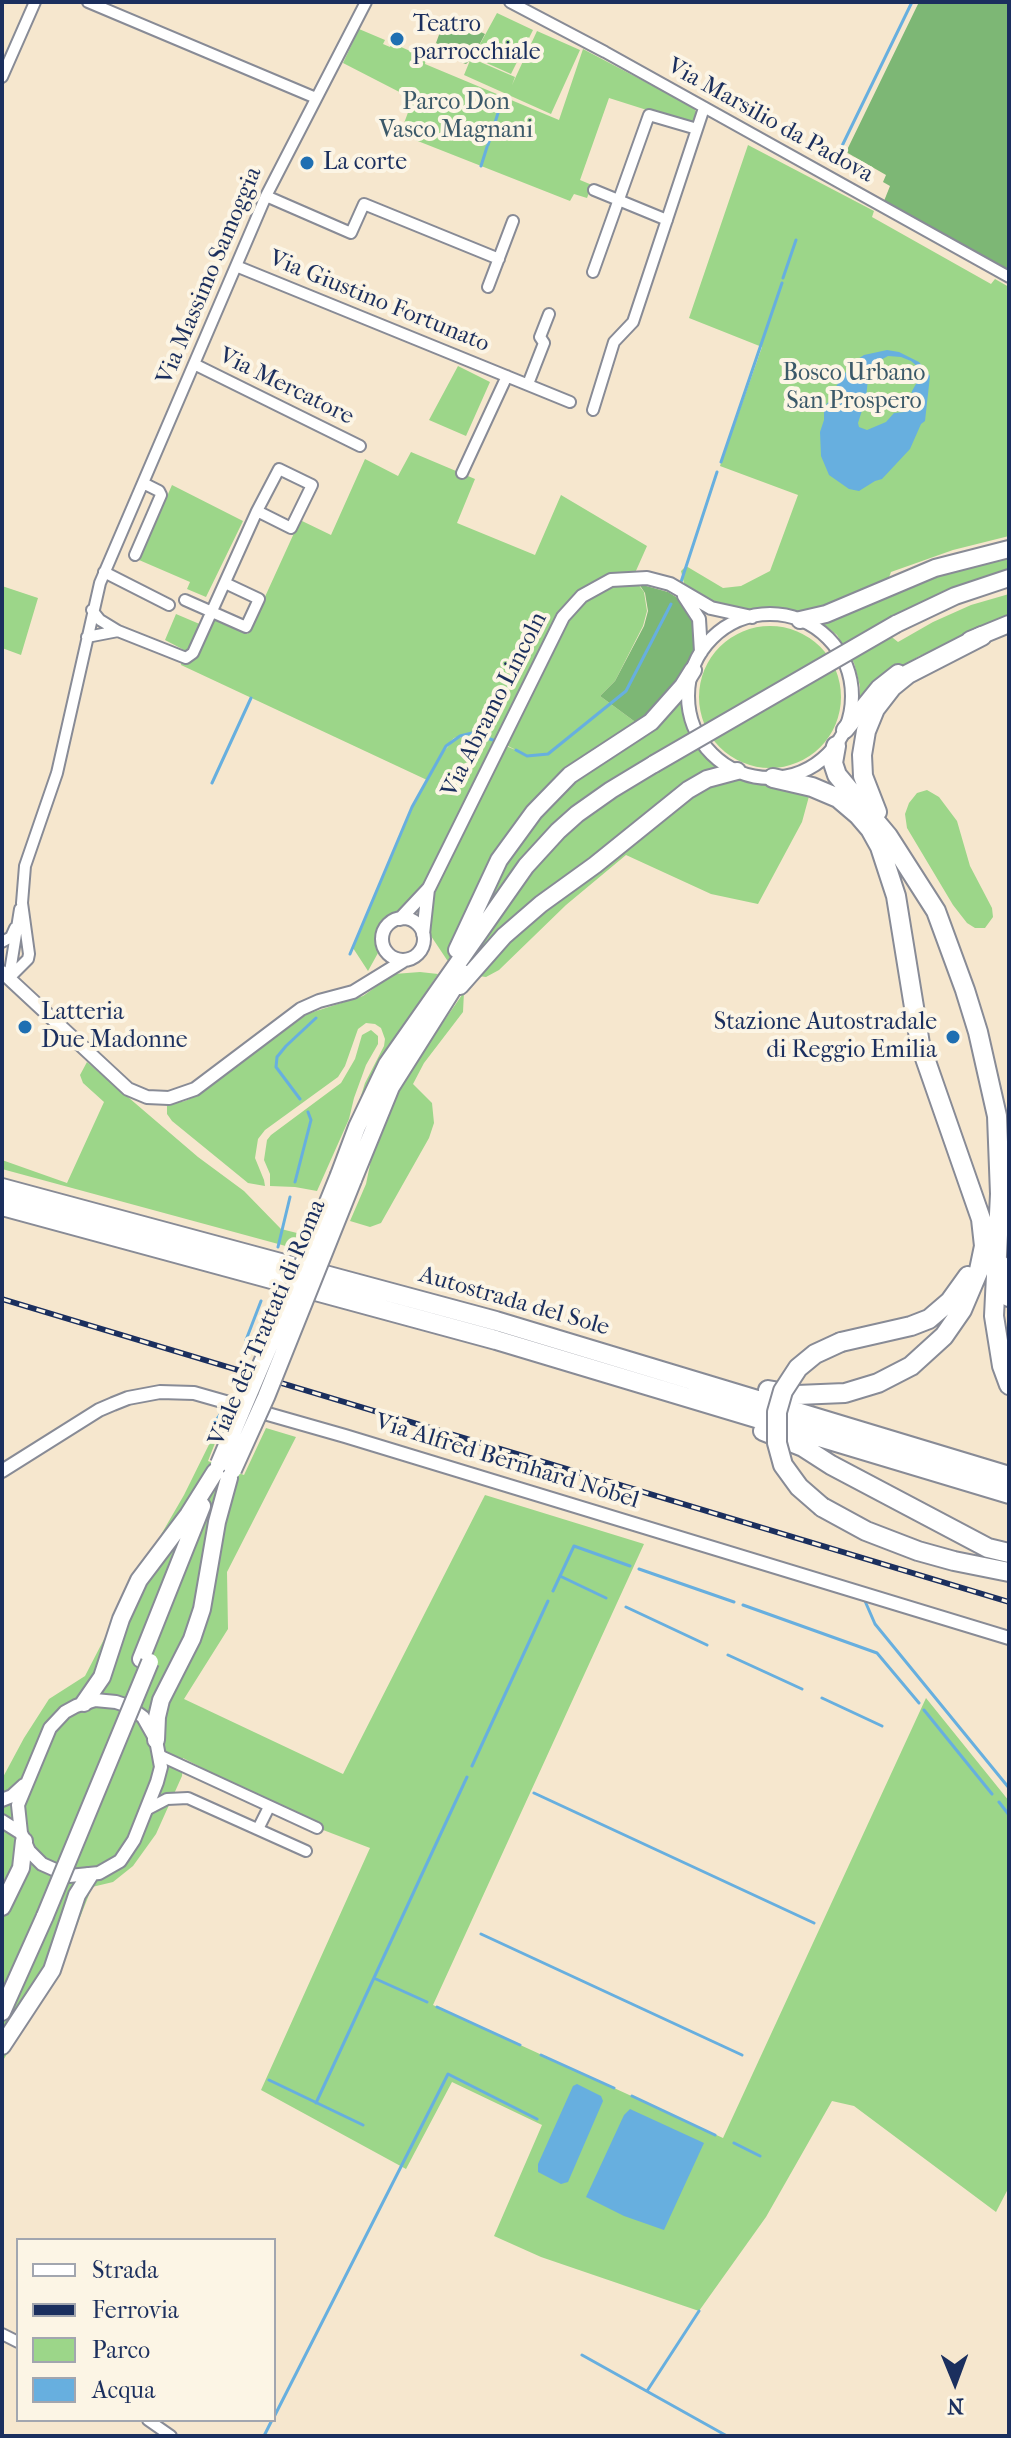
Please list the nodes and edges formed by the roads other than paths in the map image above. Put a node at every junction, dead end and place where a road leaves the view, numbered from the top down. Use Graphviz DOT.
graph roads {
  1 [pos="35,2"];
  2 [pos="88,2"];
  3 [pos="366,2"];
  4 [pos="510,2"];
  5 [pos="2,77"];
  6 [pos="316,98"];
  7 [pos="704,108"];
  8 [pos="697,129"];
  9 [pos="594,190"];
  10 [pos="266,196"];
  11 [pos="618,200"];
  12 [pos="667,220"];
  13 [pos="513,221"];
  14 [pos="499,259"];
  15 [pos="236,266"];
  16 [pos="593,272"];
  17 [pos="1009,277"];
  18 [pos="488,287"];
  19 [pos="549,314"];
  20 [pos="194,364"];
  21 [pos="507,376"];
  22 [pos="528,384"];
  23 [pos="570,402"];
  24 [pos="593,410"];
  25 [pos="360,446"];
  26 [pos="462,473"];
  27 [pos="143,483"];
  28 [pos="257,511"];
  29 [pos="1009,549"];
  30 [pos="135,555"];
  31 [pos="104,572"];
  32 [pos="1009,578"];
  33 [pos="225,583"];
  34 [pos="1009,589"];
  35 [pos="679,591"];
  36 [pos="185,600"];
  37 [pos="169,605"];
  38 [pos="92,610"];
  39 [pos="212,612"];
  40 [pos="752,617"];
  41 [pos="800,620"];
  42 [pos="1009,624"];
  43 [pos="898,628"];
  44 [pos="118,631"];
  45 [pos="982,636"];
  46 [pos="87,637"];
  47 [pos="701,652"];
  48 [pos="693,670"];
  49 [pos="840,738"];
  50 [pos="657,768"];
  51 [pos="737,771"];
  52 [pos="773,778"];
  53 [pos="888,836"];
  54 [pos="429,888"];
  55 [pos="22,903"];
  56 [pos="400,919"];
  57 [pos="17,923"];
  58 [pos="423,934"];
  59 [pos="2,942"];
  60 [pos="384,947"];
  61 [pos="405,960"];
  62 [pos="374,978"];
  63 [pos="10,979"];
  64 [pos="446,1002"];
  65 [pos="428,1003"];
  66 [pos="346,1177"];
  67 [pos="2,1188"];
  68 [pos="2,1206"];
  69 [pos="981,1219"];
  70 [pos="998,1256"];
  71 [pos="1009,1297"];
  72 [pos="654,1367"];
  73 [pos="634,1380"];
  74 [pos="1009,1385"];
  75 [pos="2,1471"];
  76 [pos="224,1471"];
  77 [pos="1009,1476"];
  78 [pos="1009,1494"];
  79 [pos="1009,1553"];
  80 [pos="1009,1572"];
  81 [pos="1009,1638"];
  82 [pos="84,1703"];
  83 [pos="156,1740"];
  84 [pos="161,1756"];
  85 [pos="26,1783"];
  86 [pos="2,1800"];
  87 [pos="269,1807"];
  88 [pos="146,1810"];
  89 [pos="2,1821"];
  90 [pos="317,1828"];
  91 [pos="258,1829"];
  92 [pos="22,1837"];
  93 [pos="306,1851"];
  94 [pos="89,1876"];
  95 [pos="2,1907"];
  96 [pos="42,1914"];
  97 [pos="2,1995"];
  98 [pos="2,2012"];
  99 [pos="2,2046"];
  100 [pos="151,2422"];
  101 [pos="171,2436"];
  1 -- 5 [label="street"];
  2 -- 6 [label="street"];
  3 -- 6 [label="street, Via Massimo Samoggia"];
  4 -- 7 [label="street, Via Marsilio da Padova"];
  6 -- 10 [label="street, Via Massimo Samoggia"];
  7 -- 8 [label="street"];
  7 -- 17 [label="street, Via Marsilio da Padova"];
  8 -- 11 [label="street"];
  8 -- 12 [label="street"];
  9 -- 11 [label="street"];
  10 -- 14 [label="street"];
  10 -- 15 [label="street, Via Massimo Samoggia"];
  11 -- 12 [label="street"];
  11 -- 16 [label="street"];
  12 -- 24 [label="street"];
  13 -- 14 [label="street"];
  14 -- 18 [label="street"];
  15 -- 20 [label="street, Via Massimo Samoggia"];
  15 -- 21 [label="street, Via Giustino Fortunato"];
  19 -- 22 [label="street"];
  20 -- 25 [label="street, Via Mercatore"];
  20 -- 27 [label="street, Via Massimo Samoggia"];
  21 -- 22 [label="street, Via Giustino Fortunato"];
  21 -- 26 [label="street, Via Giustino Fortunato"];
  22 -- 23 [label="street, Via Giustino Fortunato"];
  27 -- 30 [label="street"];
  27 -- 31 [label="street, Via Massimo Samoggia"];
  28 -- 28 [label="street"];
  28 -- 33 [label="street"];
  29 -- 41 [label="highway"];
  31 -- 37 [label="street"];
  31 -- 38 [label="street, Via Massimo Samoggia"];
  32 -- 43 [label="highway, Viale dei Trattati di Roma"];
  33 -- 39 [label="street"];
  33 -- 39 [label="street"];
  34 -- 43 [label="highway, Viale dei Trattati di Roma"];
  35 -- 40 [label="street, Via Abramo Lincoln"];
  35 -- 47 [label="street"];
  35 -- 54 [label="street, Via Abramo Lincoln"];
  36 -- 39 [label="street"];
  38 -- 44 [label="street"];
  38 -- 46 [label="street, Via Massimo Samoggia"];
  39 -- 44 [label="street"];
  40 -- 41 [label="street"];
  40 -- 47 [label="street"];
  41 -- 49 [label="street"];
  42 -- 45 [label="highway"];
  43 -- 50 [label="highway, Viale dei Trattati di Roma"];
  44 -- 46 [label="street"];
  45 -- 49 [label="highway"];
  45 -- 53 [label="highway"];
  46 -- 55 [label="street, Via Massimo Samoggia"];
  47 -- 48 [label="street"];
  48 -- 51 [label="street"];
  48 -- 65 [label="highway"];
  49 -- 52 [label="street"];
  49 -- 53 [label="highway"];
  50 -- 64 [label="highway, Viale dei Trattati di Roma"];
  50 -- 65 [label="highway, Viale dei Trattati di Roma"];
  51 -- 52 [label="street"];
  51 -- 64 [label="highway"];
  52 -- 69 [label="highway"];
  53 -- 70 [label="highway"];
  54 -- 56 [label="street, Via Abramo Lincoln"];
  54 -- 58 [label="street, Via Abramo Lincoln"];
  55 -- 57 [label="street, Via Massimo Samoggia"];
  55 -- 63 [label="street, Via Massimo Samoggia"];
  56 -- 58 [label="street"];
  56 -- 60 [label="street, Via Abramo Lincoln"];
  57 -- 59 [label="street, Via Massimo Samoggia"];
  57 -- 63 [label="street, Via Massimo Samoggia"];
  58 -- 61 [label="street, Via Abramo Lincoln"];
  60 -- 61 [label="street"];
  60 -- 62 [label="street, Via Abramo Lincoln"];
  61 -- 62 [label="street, Via Abramo Lincoln"];
  62 -- 63 [label="street, Via Abramo Lincoln"];
  64 -- 66 [label="highway, Viale dei Trattati di Roma"];
  65 -- 66 [label="highway, Viale dei Trattati di Roma"];
  66 -- 76 [label="highway, Viale dei Trattati di Roma, bridge"];
  67 -- 72 [label="highway, Autostrada del Sole"];
  68 -- 73 [label="highway, Autostrada del Sole"];
  69 -- 72 [label="highway"];
  69 -- 80 [label="highway, bridge"];
  70 -- 71 [label="highway"];
  70 -- 74 [label="highway"];
  72 -- 77 [label="highway, Autostrada del Sole"];
  73 -- 78 [label="highway, Autostrada del Sole"];
  73 -- 79 [label="highway"];
  75 -- 81 [label="street, Via Alfred Bernhard Nobel"];
  76 -- 82 [label="highway"];
  76 -- 83 [label="highway"];
  76 -- 96 [label="highway, Viale dei Trattati di Roma"];
  82 -- 83 [label="street"];
  82 -- 85 [label="street"];
  83 -- 84 [label="street"];
  84 -- 87 [label="street"];
  84 -- 88 [label="street"];
  85 -- 86 [label="street"];
  85 -- 92 [label="street"];
  87 -- 90 [label="street"];
  87 -- 91 [label="street"];
  88 -- 91 [label="street"];
  88 -- 94 [label="street"];
  89 -- 92 [label="street"];
  91 -- 93 [label="street"];
  92 -- 94 [label="street"];
  92 -- 95 [label="highway"];
  94 -- 99 [label="highway"];
  96 -- 97 [label="highway, Viale dei Trattati di Roma"];
  96 -- 98 [label="highway, Viale dei Trattati di Roma"];
  100 -- 101 [label="street"];
}
